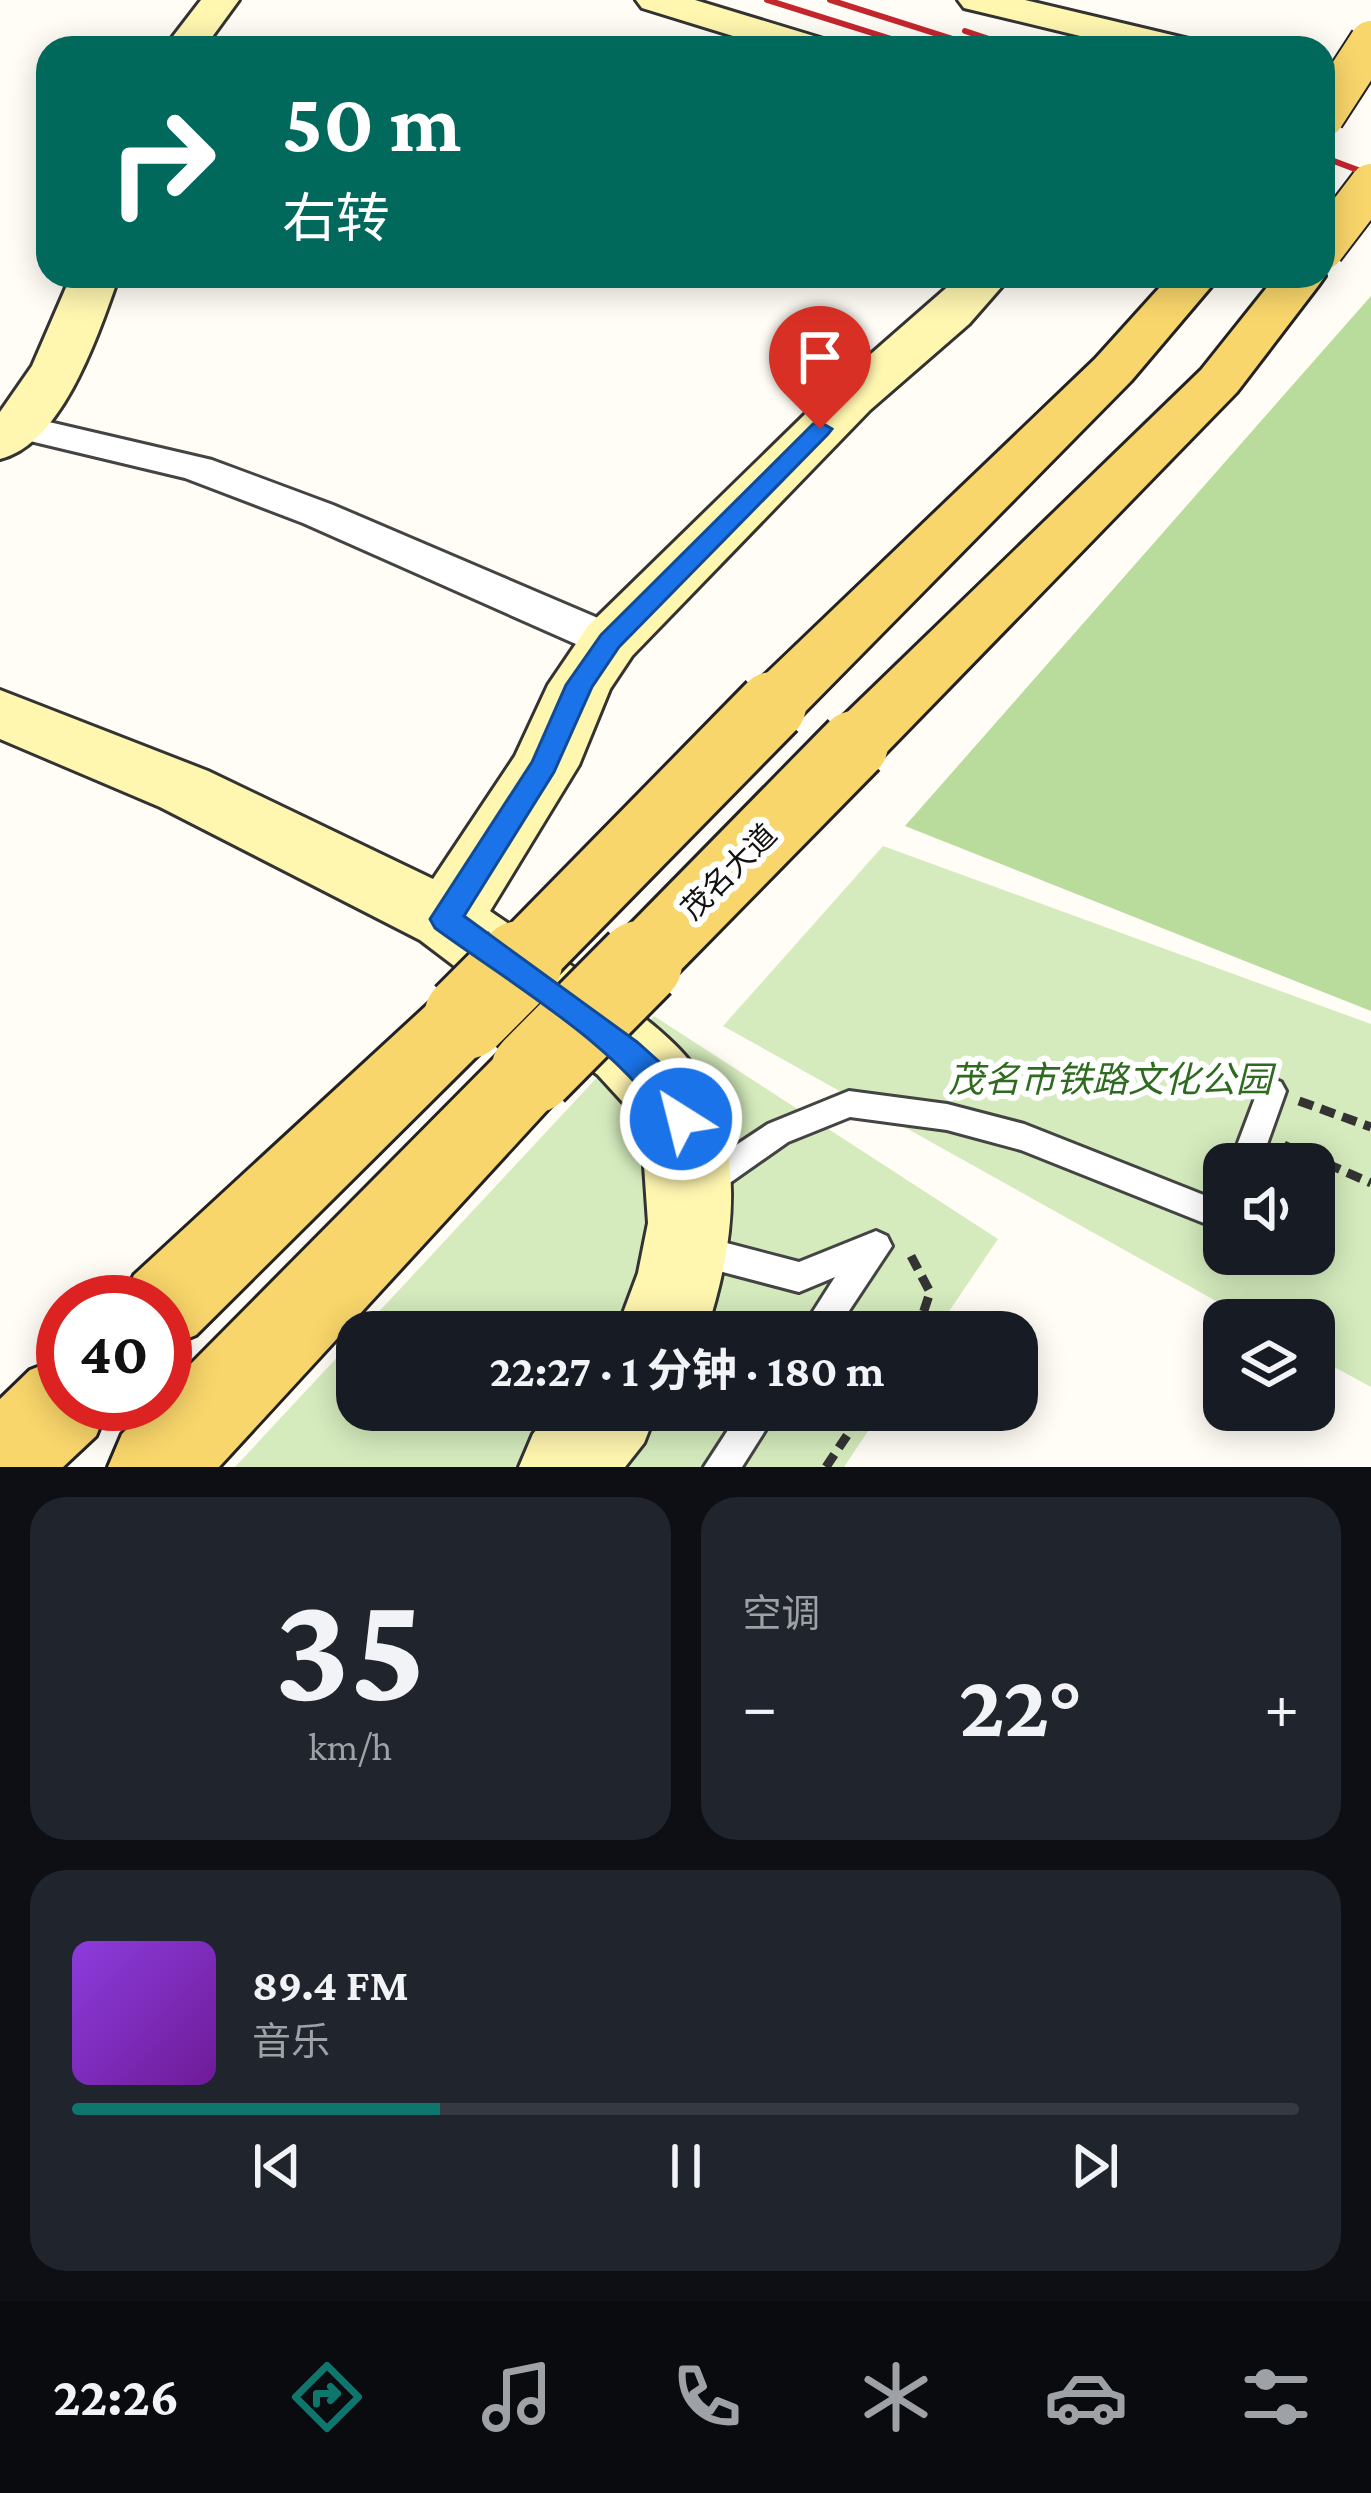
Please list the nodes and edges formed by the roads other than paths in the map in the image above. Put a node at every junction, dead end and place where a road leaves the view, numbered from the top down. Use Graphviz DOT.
graph roads {
  1 [pos="220,0"];
  2 [pos="655,0"];
  3 [pos="977,0"];
  4 [pos="193,36"];
  5 [pos="774,36"];
  6 [pos="1128,36"];
  7 [pos="1371,42"];
  8 [pos="1335,72"];
  9 [pos="1371,76"];
  10 [pos="1335,98"];
  11 [pos="1371,185"];
  12 [pos="1335,232"];
  13 [pos="91,288"];
  14 [pos="974,288"];
  15 [pos="1292,288"];
  16 [pos="1182,293"];
  17 [pos="9,435"];
  18 [pos="610,641"];
  19 [pos="0,712"];
  20 [pos="446,919"];
  21 [pos="1271,1091"];
  22 [pos="1251,1143"];
  23 [pos="1203,1209"];
  24 [pos="686,1222"];
  25 [pos="192,1279"];
  26 [pos="666,1311"];
  27 [pos="831,1311"];
  28 [pos="36,1429"];
  29 [pos="594,1431"];
  30 [pos="747,1431"];
  31 [pos="0,1463"];
  32 [pos="155,1467"];
  33 [pos="566,1467"];
  34 [pos="722,1467"];
  1 -- 4 [label="street"];
  2 -- 5 [label="street"];
  3 -- 6 [label="street"];
  7 -- 10 [label="main road, bridge"];
  8 -- 9 [label="street"];
  11 -- 12 [label="main road, bridge"];
  13 -- 17 [label="street"];
  14 -- 18 [label="street"];
  15 -- 32 [label="main road, 茂名大道, bridge"];
  16 -- 25 [label="main road, bridge"];
  17 -- 18 [label="street"];
  18 -- 20 [label="street"];
  19 -- 20 [label="street"];
  20 -- 24 [label="street"];
  21 -- 22 [label="lane"];
  23 -- 24 [label="lane"];
  24 -- 26 [label="street"];
  24 -- 27 [label="lane"];
  28 -- 31 [label="main road"];
  29 -- 33 [label="street"];
  30 -- 34 [label="lane"];
}
